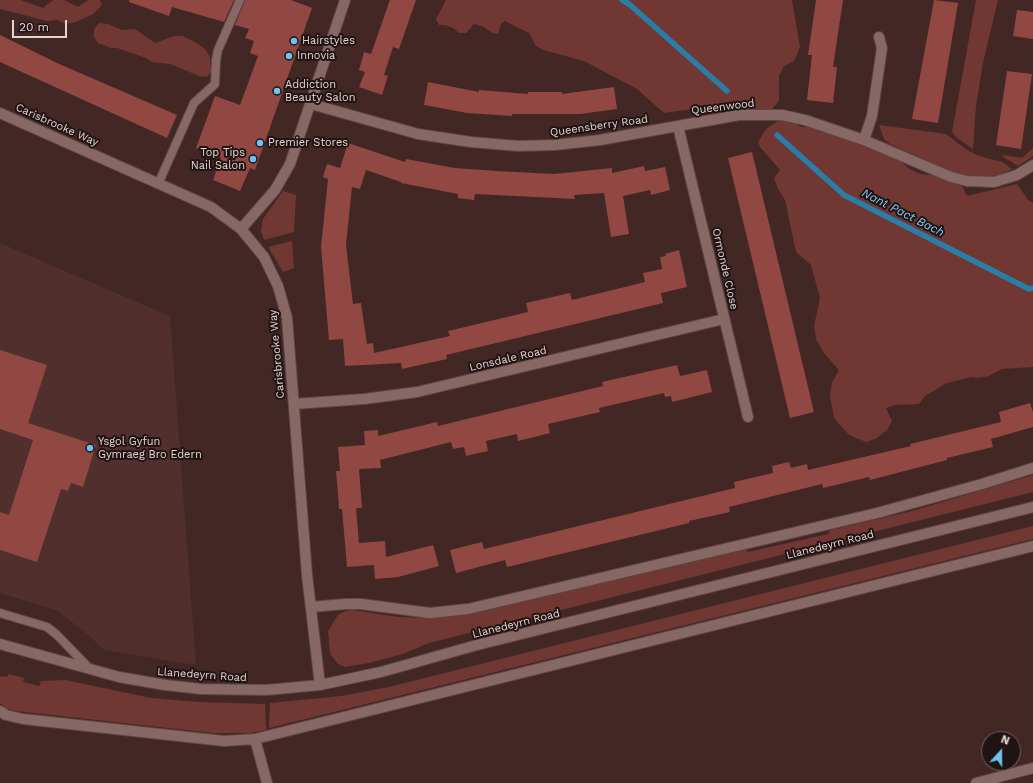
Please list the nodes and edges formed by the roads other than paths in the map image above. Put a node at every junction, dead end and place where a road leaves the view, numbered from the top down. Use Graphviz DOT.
graph roads {
  1 [pos="240,0"];
  2 [pos="345,0"];
  3 [pos="879,37"];
  4 [pos="311,104"];
  5 [pos="0,113"];
  6 [pos="678,126"];
  7 [pos="864,140"];
  8 [pos="1033,165"];
  9 [pos="160,182"];
  10 [pos="241,229"];
  11 [pos="724,319"];
  12 [pos="294,404"];
  13 [pos="748,417"];
  14 [pos="1033,468"];
  15 [pos="1033,506"];
  16 [pos="1033,546"];
  17 [pos="311,607"];
  18 [pos="0,613"];
  19 [pos="0,644"];
  20 [pos="91,670"];
  21 [pos="320,685"];
  22 [pos="0,711"];
  23 [pos="255,739"];
  24 [pos="1033,768"];
  25 [pos="267,783"];
  26 [pos="976,783"];
  1 -- 9 [label="lane"];
  2 -- 4 [label="street"];
  3 -- 7 [label="street"];
  4 -- 6 [label="street, Queensberry Road"];
  4 -- 10 [label="street"];
  5 -- 9 [label="street, Carisbrooke Way"];
  6 -- 7 [label="street, Queenwood"];
  6 -- 11 [label="street, Ormonde Close"];
  7 -- 8 [label="street, Queenwood"];
  9 -- 10 [label="street, Carisbrooke Way"];
  10 -- 12 [label="street, Carisbrooke Way"];
  11 -- 12 [label="street, Lonsdale Road"];
  11 -- 13 [label="street, Ormonde Close"];
  12 -- 17 [label="street, Carisbrooke Way"];
  14 -- 17 [label="street, Llanedeyrn Road"];
  15 -- 21 [label="street, Llanedeyrn Road"];
  16 -- 23 [label="street"];
  17 -- 21 [label="street, Carisbrooke Way"];
  18 -- 20 [label="lane"];
  19 -- 20 [label="street, Llanedeyrn Road"];
  20 -- 21 [label="street, Llanedeyrn Road"];
  22 -- 23 [label="street"];
  23 -- 25 [label="street"];
  24 -- 26 [label="street"];
}
